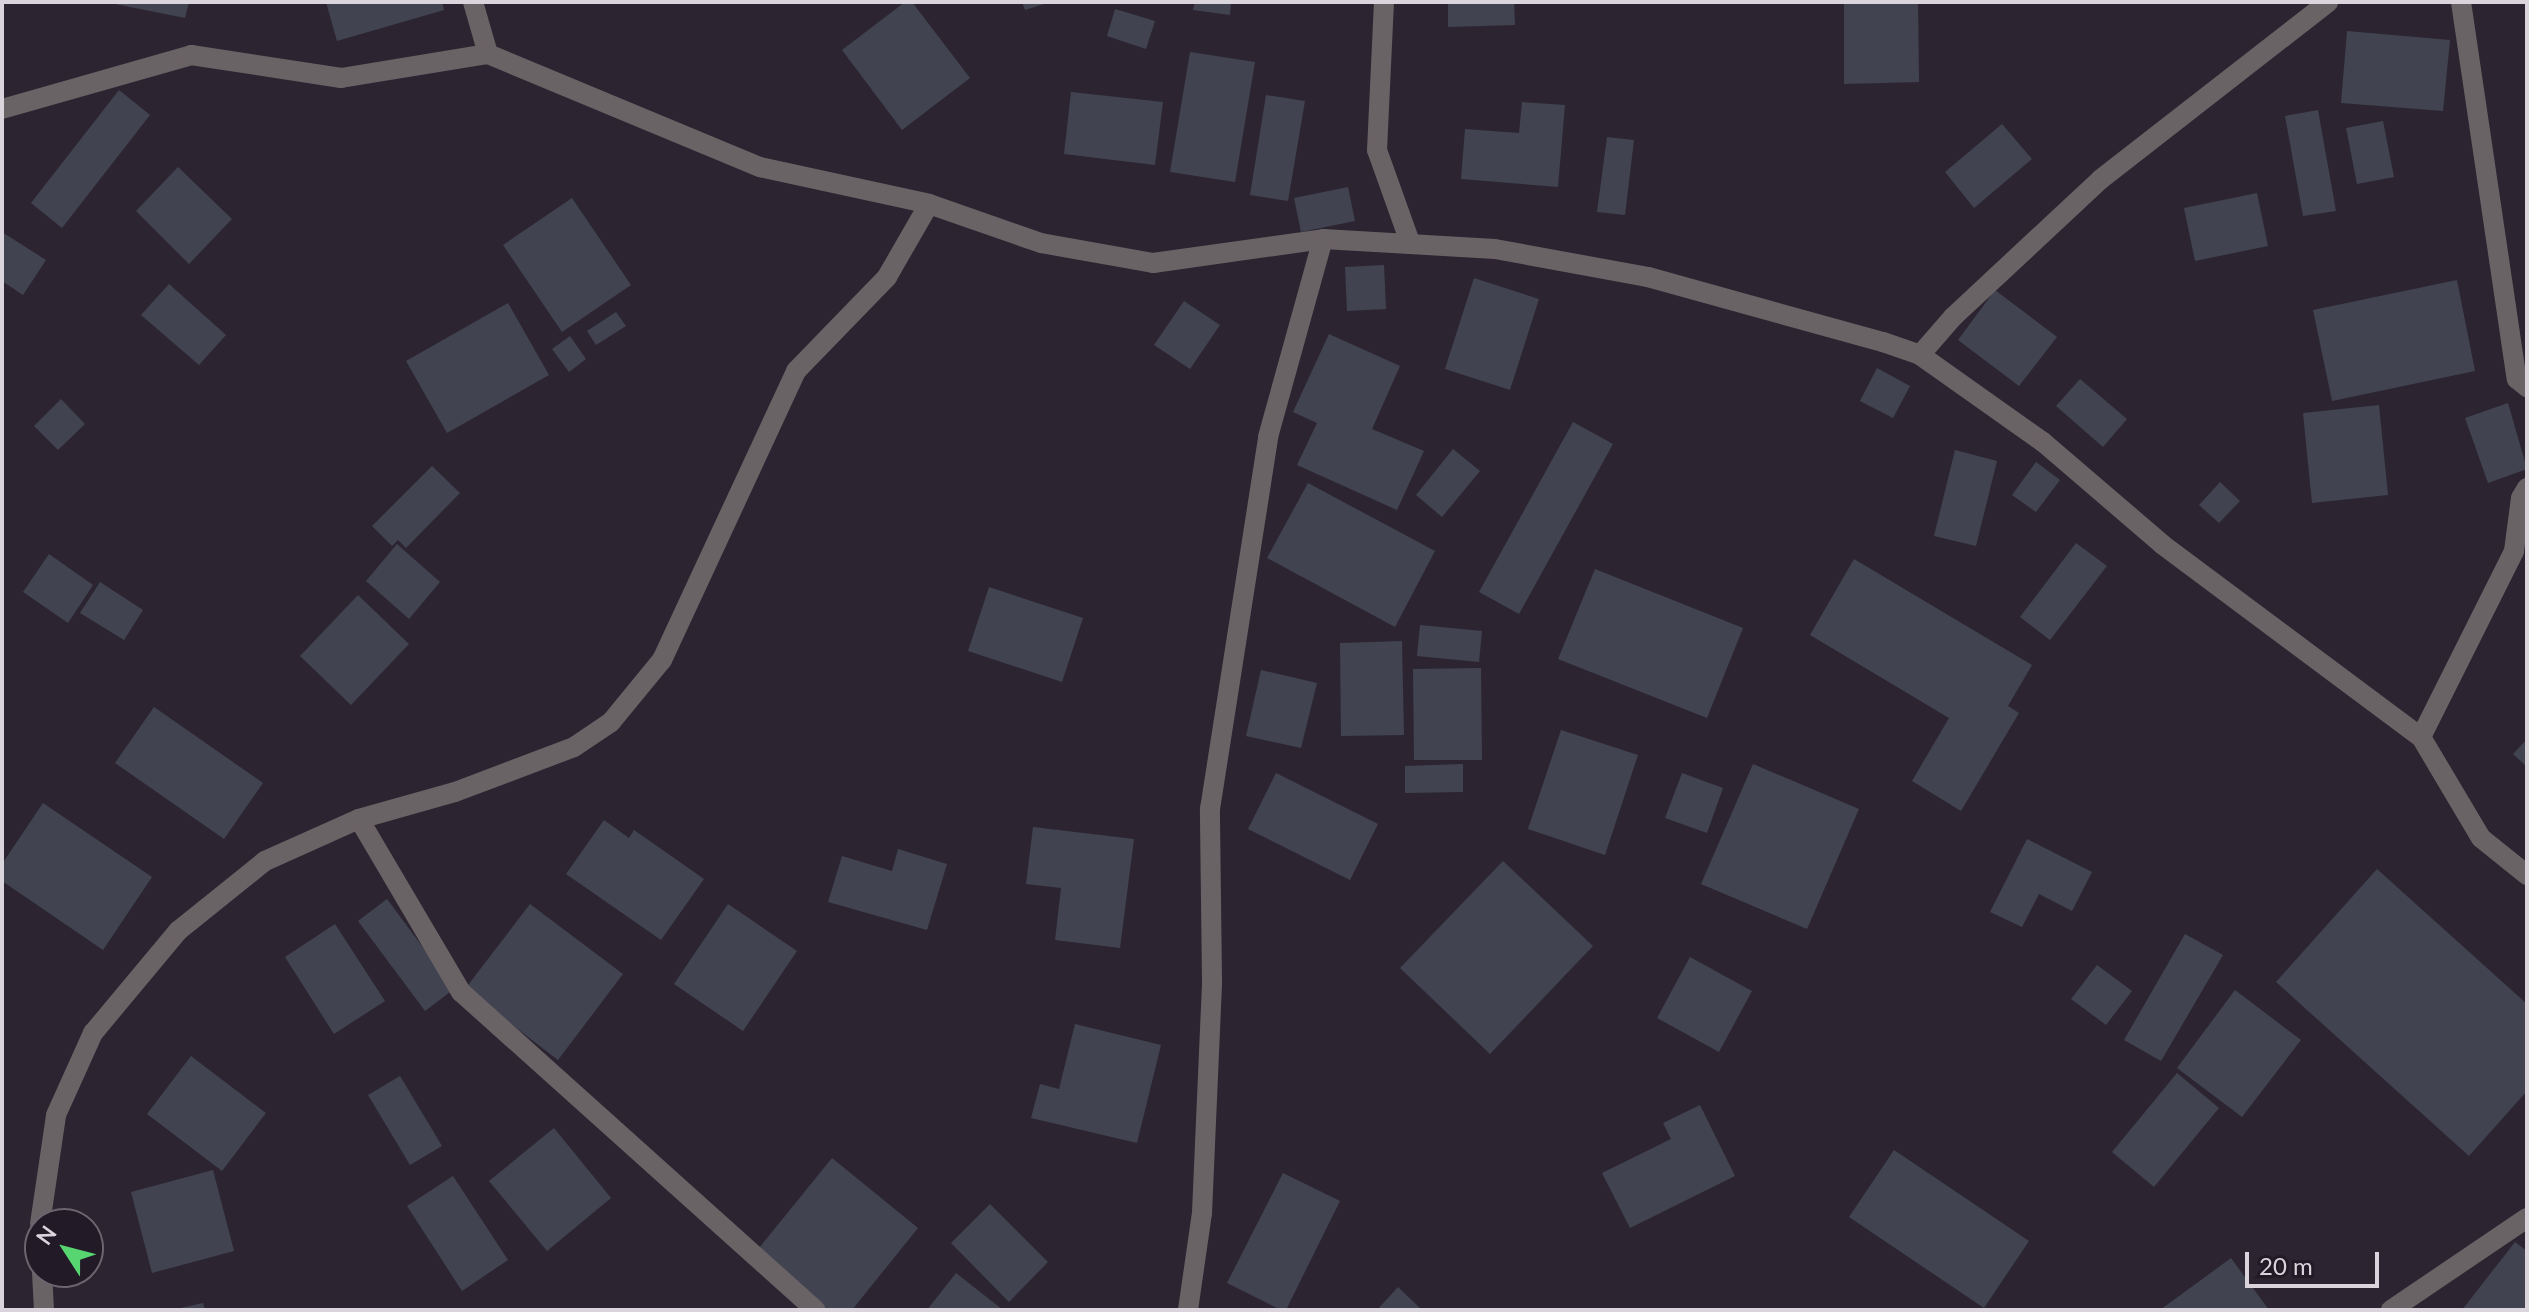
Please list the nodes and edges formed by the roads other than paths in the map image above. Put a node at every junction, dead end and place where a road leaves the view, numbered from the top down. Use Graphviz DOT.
graph roads {
  1 [pos="473,2"];
  2 [pos="1384,2"];
  3 [pos="2328,2"];
  4 [pos="2461,2"];
  5 [pos="488,54"];
  6 [pos="5,104"];
  7 [pos="929,204"];
  8 [pos="1323,239"];
  9 [pos="1410,242"];
  10 [pos="1920,355"];
  11 [pos="2527,387"];
  12 [pos="2527,488"];
  13 [pos="2421,737"];
  14 [pos="359,819"];
  15 [pos="2527,875"];
  16 [pos="42,1208"];
  17 [pos="2527,1218"];
  18 [pos="43,1288"];
  19 [pos="44,1310"];
  20 [pos="815,1310"];
  21 [pos="1188,1310"];
  22 [pos="2391,1310"];
  1 -- 5 [label="street"];
  2 -- 9 [label="street"];
  3 -- 10 [label="street"];
  4 -- 11 [label="street"];
  5 -- 6 [label="street"];
  5 -- 7 [label="street"];
  7 -- 8 [label="street"];
  7 -- 14 [label="street"];
  8 -- 9 [label="street"];
  8 -- 21 [label="street"];
  9 -- 10 [label="street"];
  10 -- 13 [label="street"];
  12 -- 13 [label="street"];
  13 -- 15 [label="street"];
  14 -- 16 [label="street"];
  14 -- 20 [label="street"];
  17 -- 22 [label="street"];
  18 -- 19 [label="street"];
}
